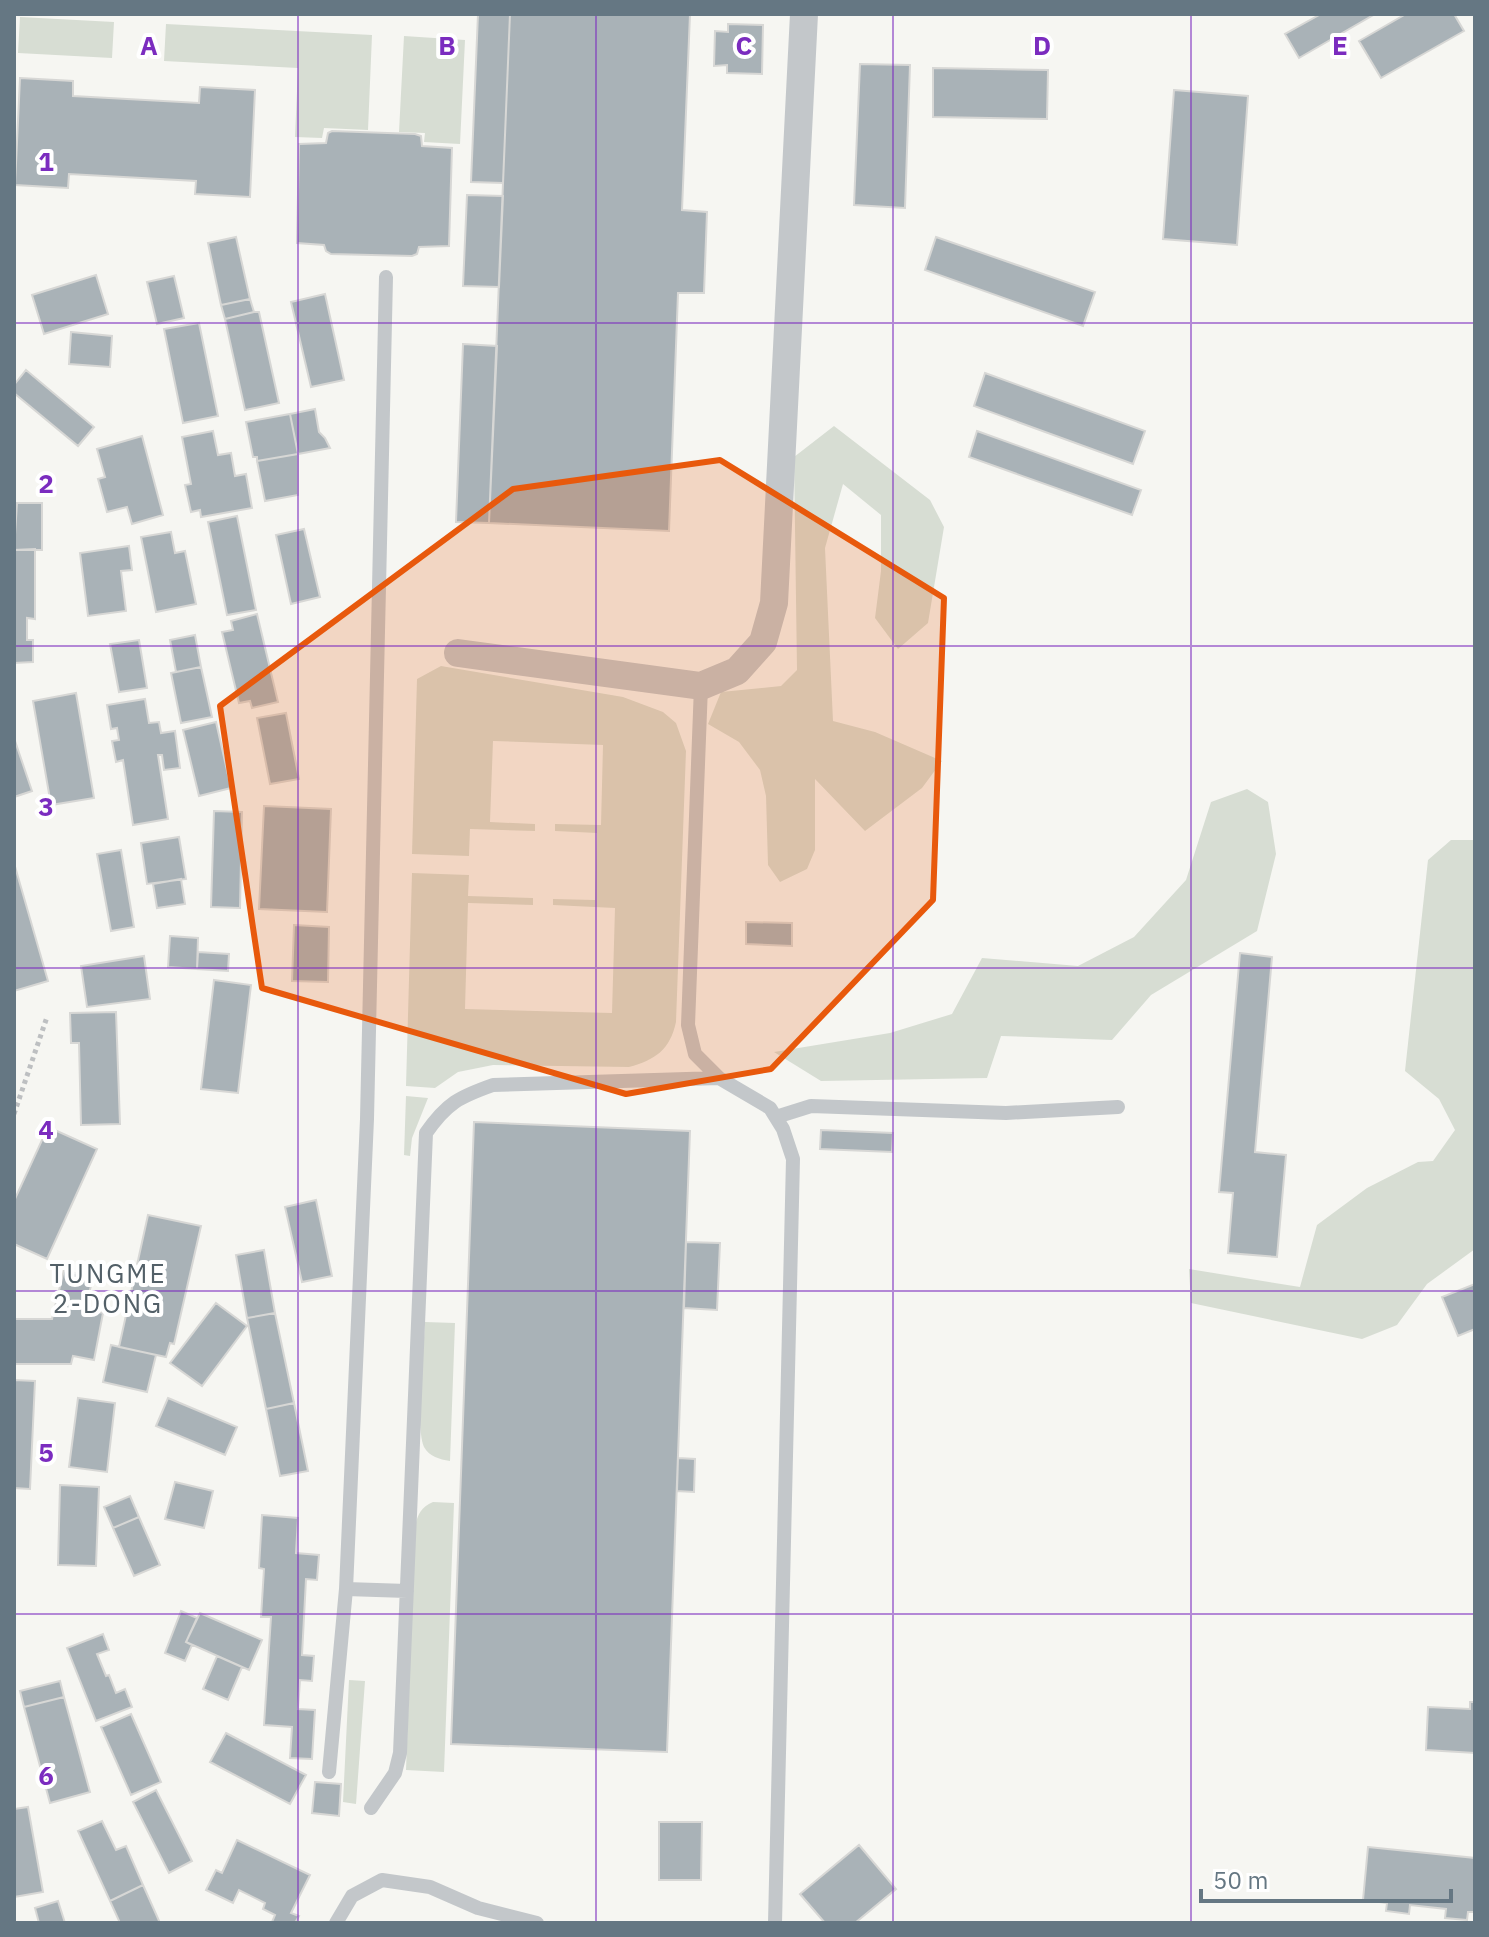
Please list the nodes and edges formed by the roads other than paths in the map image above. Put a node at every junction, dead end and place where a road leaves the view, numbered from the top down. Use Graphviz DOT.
graph roads {
  1 [pos="804,14"];
  2 [pos="386,277"];
  3 [pos="458,653"];
  4 [pos="701,686"];
  5 [pos="719,1078"];
  6 [pos="1118,1107"];
  7 [pos="776,1117"];
  8 [pos="346,1589"];
  9 [pos="407,1591"];
  10 [pos="329,1772"];
  11 [pos="371,1808"];
  12 [pos="336,1923"];
  13 [pos="537,1923"];
  14 [pos="775,1923"];
  1 -- 4 [label="street"];
  2 -- 8 [label="lane"];
  3 -- 4 [label="street"];
  4 -- 5 [label="lane"];
  5 -- 7 [label="lane"];
  5 -- 9 [label="lane"];
  6 -- 7 [label="lane"];
  7 -- 14 [label="lane"];
  8 -- 9 [label="lane"];
  8 -- 10 [label="lane"];
  9 -- 11 [label="lane"];
  12 -- 13 [label="lane"];
}
